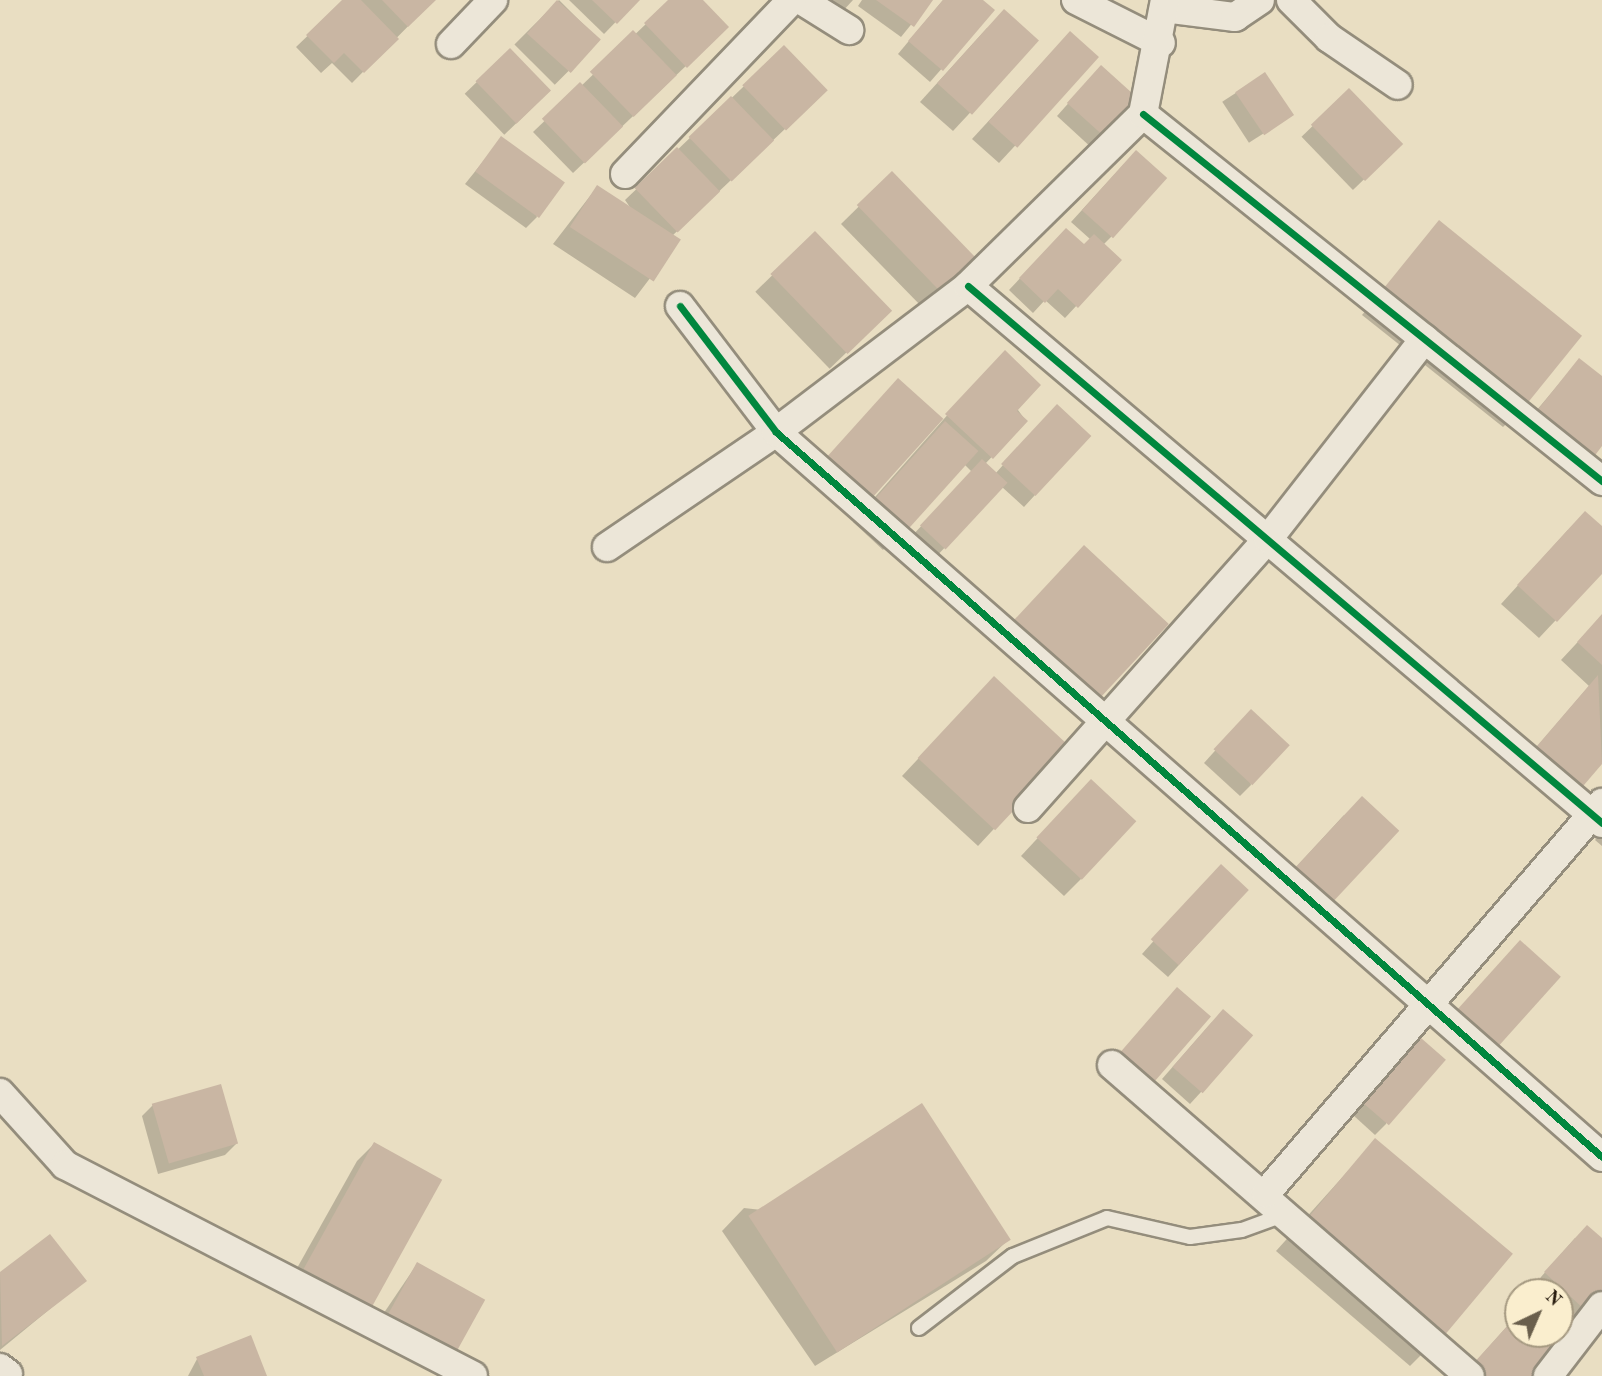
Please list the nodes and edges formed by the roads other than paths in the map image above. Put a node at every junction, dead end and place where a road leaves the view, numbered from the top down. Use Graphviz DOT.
graph roads {
  1 [pos="493,0"];
  2 [pos="792,0"];
  3 [pos="801,0"];
  4 [pos="1076,0"];
  5 [pos="1260,0"];
  6 [pos="1291,0"];
  7 [pos="1164,4"];
  8 [pos="849,30"];
  9 [pos="1161,43"];
  10 [pos="451,44"];
  11 [pos="1398,85"];
  12 [pos="1143,114"];
  13 [pos="625,174"];
  14 [pos="968,286"];
  15 [pos="680,306"];
  16 [pos="1424,339"];
  17 [pos="776,432"];
  18 [pos="1602,481"];
  19 [pos="1268,539"];
  20 [pos="607,547"];
  21 [pos="1105,722"];
  22 [pos="1028,808"];
  23 [pos="1599,813"];
  24 [pos="1425,1003"];
  25 [pos="1112,1065"];
  26 [pos="0,1093"];
  27 [pos="1602,1157"];
  28 [pos="1266,1193"];
  29 [pos="1288,1213"];
  30 [pos="1602,1306"];
  31 [pos="919,1328"];
  32 [pos="473,1376"];
  33 [pos="1470,1376"];
  34 [pos="1548,1376"];
  1 -- 10 [label="street"];
  2 -- 13 [label="street"];
  3 -- 8 [label="street"];
  4 -- 9 [label="street"];
  5 -- 7 [label="street"];
  6 -- 11 [label="street"];
  7 -- 9 [label="street"];
  9 -- 12 [label="street"];
  12 -- 14 [label="street"];
  12 -- 16 [label="street"];
  14 -- 17 [label="street"];
  14 -- 19 [label="street"];
  15 -- 17 [label="street"];
  16 -- 18 [label="street"];
  16 -- 19 [label="street"];
  17 -- 20 [label="street"];
  17 -- 21 [label="street"];
  19 -- 21 [label="street"];
  19 -- 23 [label="street"];
  21 -- 22 [label="street"];
  21 -- 24 [label="street"];
  23 -- 24 [label="street"];
  24 -- 27 [label="street"];
  24 -- 28 [label="street"];
  25 -- 28 [label="street"];
  26 -- 32 [label="street"];
  28 -- 29 [label="street"];
  29 -- 31 [label="lane"];
  29 -- 33 [label="street"];
  30 -- 34 [label="street"];
}
